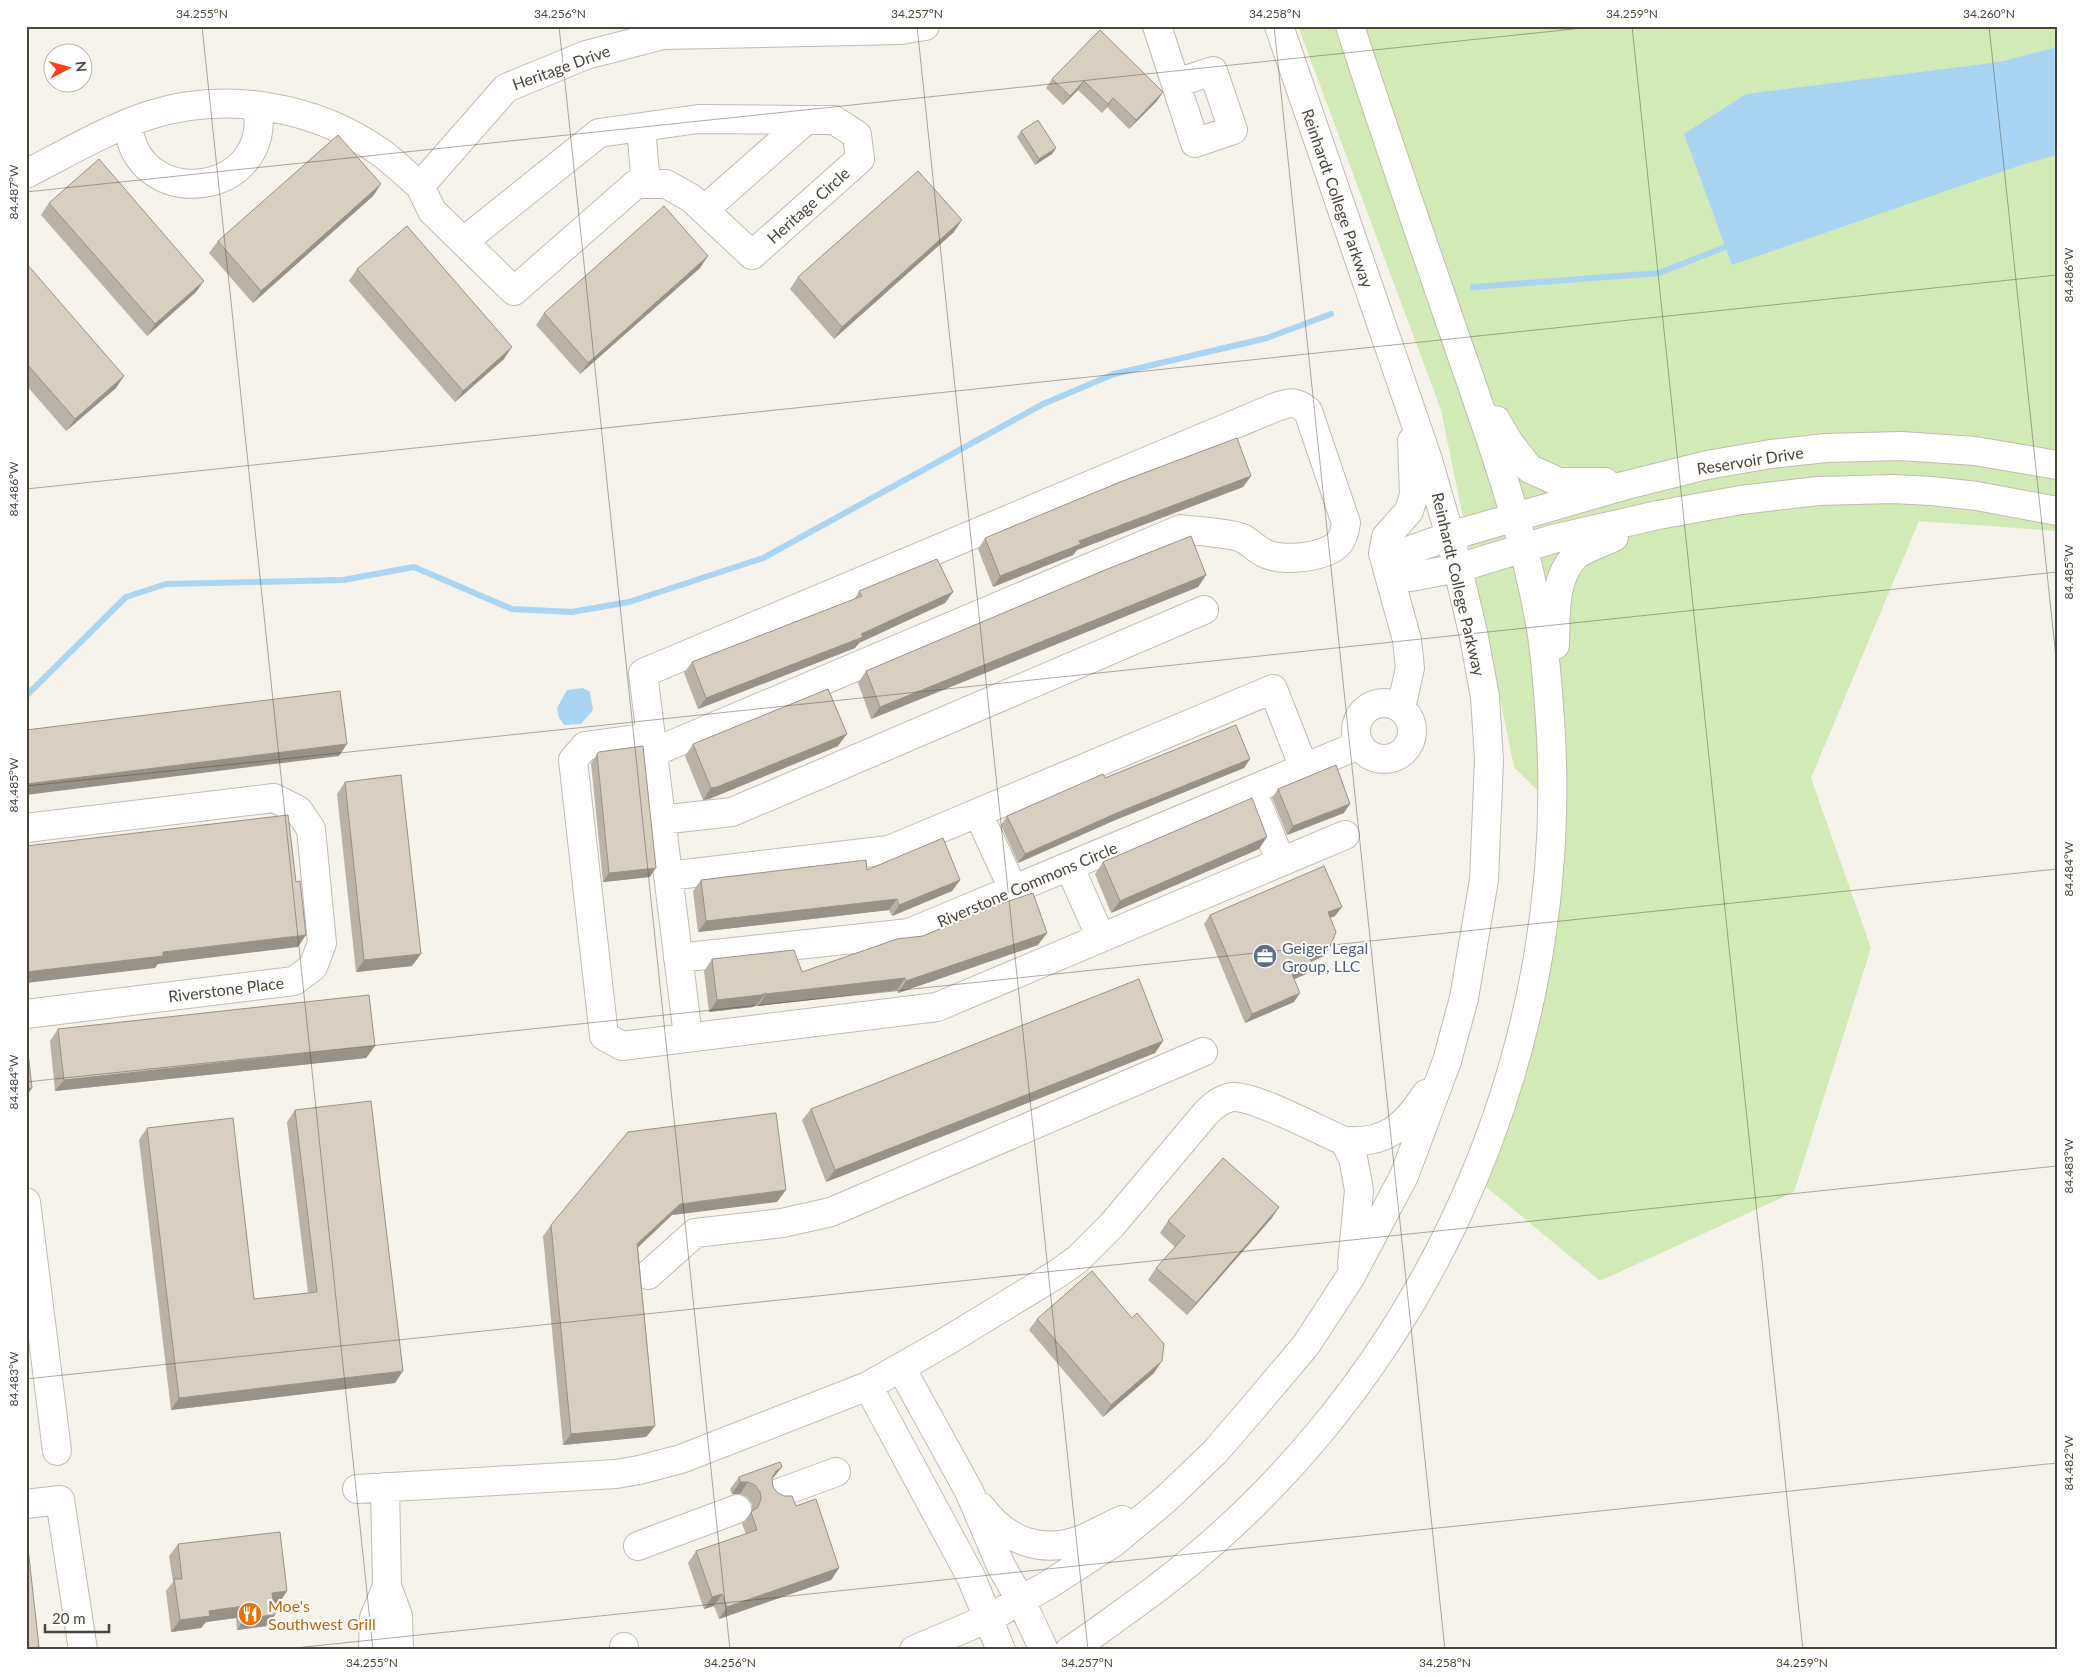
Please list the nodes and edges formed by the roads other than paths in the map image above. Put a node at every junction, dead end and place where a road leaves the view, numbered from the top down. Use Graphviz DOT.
graph roads {
  1 [pos="925,26"];
  2 [pos="1157,26"];
  3 [pos="1279,26"];
  4 [pos="1350,26"];
  5 [pos="1176,84"];
  6 [pos="257,106"];
  7 [pos="806,120"];
  8 [pos="128,123"];
  9 [pos="641,128"];
  10 [pos="26,174"];
  11 [pos="646,184"];
  12 [pos="420,186"];
  13 [pos="704,210"];
  14 [pos="464,241"];
  15 [pos="1466,367"];
  16 [pos="1410,408"];
  17 [pos="2057,465"];
  18 [pos="1641,482"];
  19 [pos="2057,511"];
  20 [pos="1658,516"];
  21 [pos="1516,517"];
  22 [pos="1450,536"];
  23 [pos="1524,548"];
  24 [pos="1458,568"];
  25 [pos="1390,571"];
  26 [pos="1204,610"];
  27 [pos="1401,708"];
  28 [pos="651,745"];
  29 [pos="1359,745"];
  30 [pos="1552,747"];
  31 [pos="1304,768"];
  32 [pos="1252,790"];
  33 [pos="978,813"];
  34 [pos="660,820"];
  35 [pos="26,828"];
  36 [pos="1345,835"];
  37 [pos="1282,862"];
  38 [pos="1070,866"];
  39 [pos="668,876"];
  40 [pos="1013,889"];
  41 [pos="1101,938"];
  42 [pos="678,958"];
  43 [pos="26,1014"];
  44 [pos="688,1036"];
  45 [pos="1203,1052"];
  46 [pos="1447,1061"];
  47 [pos="1344,1141"];
  48 [pos="26,1202"];
  49 [pos="648,1275"];
  50 [pos="1351,1276"];
  51 [pos="33,1307"];
  52 [pos="901,1368"];
  53 [pos="868,1386"];
  54 [pos="944,1446"];
  55 [pos="57,1451"];
  56 [pos="910,1464"];
  57 [pos="836,1472"];
  58 [pos="386,1487"];
  59 [pos="357,1489"];
  60 [pos="969,1492"];
  61 [pos="779,1493"];
  62 [pos="1166,1499"];
  63 [pos="26,1504"];
  64 [pos="737,1509"];
  65 [pos="638,1546"];
  66 [pos="387,1586"];
  67 [pos="1144,1598"];
  68 [pos="1020,1601"];
  69 [pos="989,1618"];
  70 [pos="83,1650"];
  71 [pos="373,1650"];
  72 [pos="399,1650"];
  73 [pos="914,1650"];
  74 [pos="1001,1650"];
  75 [pos="1044,1650"];
  76 [pos="1070,1650"];
  77 [pos="1106,1650"];
  1 -- 12 [label="street, Heritage Drive"];
  2 -- 5 [label="street"];
  3 -- 16 [label="street, Reinhardt College Parkway"];
  4 -- 15 [label="street"];
  6 -- 8 [label="street"];
  6 -- 8 [label="street"];
  6 -- 12 [label="street"];
  7 -- 9 [label="street, Heritage Circle"];
  7 -- 13 [label="street"];
  7 -- 13 [label="street, Heritage Circle"];
  8 -- 10 [label="street"];
  9 -- 11 [label="street"];
  9 -- 14 [label="street, Heritage Circle"];
  11 -- 13 [label="street, Heritage Circle"];
  11 -- 14 [label="street"];
  12 -- 14 [label="street"];
  15 -- 18 [label="street"];
  15 -- 21 [label="street"];
  16 -- 22 [label="street, Reinhardt College Parkway"];
  16 -- 25 [label="street"];
  17 -- 18 [label="street, Reservoir Drive"];
  18 -- 21 [label="street, Reservoir Drive"];
  19 -- 20 [label="street"];
  20 -- 23 [label="street"];
  20 -- 30 [label="street"];
  21 -- 22 [label="street, Reservoir Drive"];
  21 -- 23 [label="street"];
  22 -- 24 [label="street, Reinhardt College Parkway"];
  22 -- 25 [label="street"];
  23 -- 24 [label="street"];
  23 -- 30 [label="street"];
  24 -- 25 [label="street"];
  24 -- 46 [label="street, Reinhardt College Parkway"];
  25 -- 27 [label="street"];
  26 -- 34 [label="street"];
  27 -- 29 [label="street"];
  27 -- 29 [label="street"];
  28 -- 28 [label="street"];
  28 -- 34 [label="street"];
  28 -- 44 [label="street"];
  29 -- 31 [label="street, Riverstone Commons Circle"];
  30 -- 67 [label="street"];
  31 -- 32 [label="street, Riverstone Commons Circle"];
  31 -- 33 [label="street"];
  32 -- 37 [label="street"];
  32 -- 38 [label="street, Riverstone Commons Circle"];
  33 -- 39 [label="street"];
  33 -- 40 [label="street"];
  34 -- 39 [label="street"];
  35 -- 43 [label="street, Riverstone Place"];
  36 -- 37 [label="street"];
  37 -- 41 [label="street"];
  38 -- 40 [label="street, Riverstone Commons Circle"];
  38 -- 41 [label="street"];
  39 -- 42 [label="street"];
  40 -- 42 [label="street, Riverstone Commons Circle"];
  41 -- 44 [label="street"];
  42 -- 44 [label="street"];
  45 -- 49 [label="street"];
  46 -- 47 [label="street"];
  46 -- 50 [label="street, Reinhardt College Parkway"];
  47 -- 50 [label="street"];
  47 -- 52 [label="street"];
  48 -- 51 [label="street"];
  50 -- 62 [label="street, Reinhardt College Parkway"];
  51 -- 55 [label="street"];
  52 -- 53 [label="street"];
  52 -- 54 [label="street"];
  53 -- 56 [label="street"];
  53 -- 58 [label="street"];
  54 -- 56 [label="street"];
  54 -- 60 [label="street"];
  56 -- 69 [label="street"];
  57 -- 61 [label="street"];
  58 -- 59 [label="street"];
  58 -- 66 [label="street"];
  60 -- 62 [label="street"];
  60 -- 68 [label="street"];
  62 -- 68 [label="street, Reinhardt College Parkway"];
  63 -- 70 [label="street"];
  64 -- 65 [label="street"];
  66 -- 71 [label="street"];
  66 -- 72 [label="street"];
  67 -- 76 [label="street"];
  67 -- 77 [label="street"];
  68 -- 69 [label="street, Reinhardt College Parkway"];
  68 -- 75 [label="street"];
  69 -- 73 [label="street, Reinhardt College Parkway"];
  69 -- 74 [label="street"];
}
